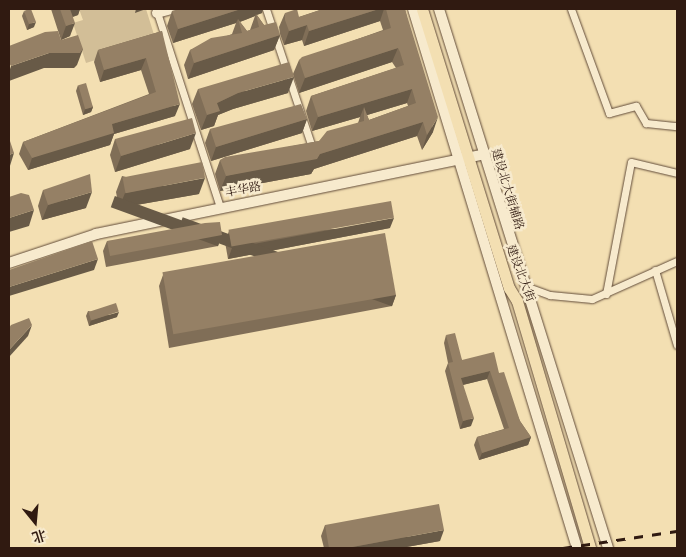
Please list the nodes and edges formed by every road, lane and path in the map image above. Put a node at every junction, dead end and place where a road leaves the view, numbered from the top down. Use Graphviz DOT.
graph roads {
  1 [pos="171,9"];
  2 [pos="266,9"];
  3 [pos="413,9"];
  4 [pos="422,9"];
  5 [pos="429,9"];
  6 [pos="439,9"];
  7 [pos="571,9"];
  8 [pos="156,11"];
  9 [pos="677,126"];
  10 [pos="313,150"];
  11 [pos="471,157"];
  12 [pos="677,173"];
  13 [pos="220,206"];
  14 [pos="677,262"];
  15 [pos="9,263"];
  16 [pos="655,270"];
  17 [pos="525,286"];
  18 [pos="606,294"];
  19 [pos="677,345"];
  20 [pos="577,548"];
  21 [pos="590,548"];
  22 [pos="608,548"];
  1 -- 8 [label="street"];
  2 -- 10 [label="street"];
  3 -- 11 [label="street, 建设北大街辅路"];
  4 -- 11 [label="main road, 建设北大街"];
  5 -- 11 [label="main road"];
  6 -- 11 [label="street, 建设北大街辅路"];
  7 -- 9 [label="street"];
  8 -- 13 [label="street"];
  11 -- 13 [label="street, 丰华路"];
  11 -- 17 [label="street, 建设北大街辅路"];
  11 -- 20 [label="street, 建设北大街辅路"];
  11 -- 21 [label="main road, 建设北大街"];
  12 -- 18 [label="street"];
  13 -- 15 [label="street, 丰华路"];
  14 -- 16 [label="street"];
  16 -- 18 [label="street"];
  16 -- 19 [label="street"];
  17 -- 18 [label="street"];
  17 -- 22 [label="street, 建设北大街辅路"];
}
